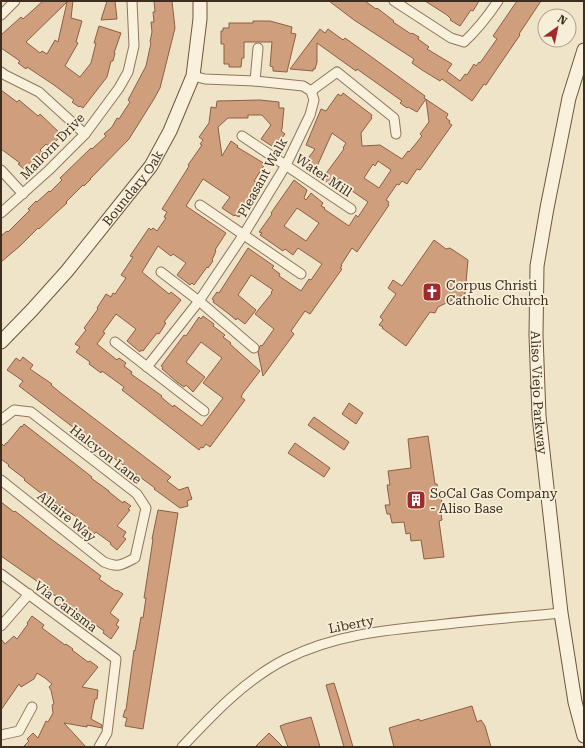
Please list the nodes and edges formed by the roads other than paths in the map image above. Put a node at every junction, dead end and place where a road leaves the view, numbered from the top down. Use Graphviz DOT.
graph roads {
  1 [pos="15,1"];
  2 [pos="132,1"];
  3 [pos="200,1"];
  4 [pos="498,1"];
  5 [pos="398,2"];
  6 [pos="1,15"];
  7 [pos="258,48"];
  8 [pos="584,50"];
  9 [pos="1,72"];
  10 [pos="193,76"];
  11 [pos="255,81"];
  12 [pos="311,91"];
  13 [pos="85,134"];
  14 [pos="396,134"];
  15 [pos="242,136"];
  16 [pos="286,165"];
  17 [pos="1,170"];
  18 [pos="23,194"];
  19 [pos="200,205"];
  20 [pos="351,209"];
  21 [pos="1,212"];
  22 [pos="244,234"];
  23 [pos="161,272"];
  24 [pos="301,274"];
  25 [pos="199,301"];
  26 [pos="1,342"];
  27 [pos="116,342"];
  28 [pos="254,348"];
  29 [pos="147,366"];
  30 [pos="204,411"];
  31 [pos="1,420"];
  32 [pos="1,480"];
  33 [pos="121,566"];
  34 [pos="1,574"];
  35 [pos="28,594"];
  36 [pos="561,613"];
  37 [pos="1,626"];
  38 [pos="32,707"];
  39 [pos="1,735"];
  40 [pos="584,736"];
  41 [pos="99,747"];
  42 [pos="182,747"];
  1 -- 6 [label="street"];
  2 -- 13 [label="street, Mallorn Drive"];
  3 -- 10 [label="main road, Boundary Oak"];
  4 -- 5 [label="street"];
  7 -- 11 [label="street"];
  8 -- 36 [label="main road, Aliso Viejo Parkway"];
  9 -- 13 [label="street"];
  10 -- 11 [label="street"];
  10 -- 26 [label="main road, Boundary Oak"];
  11 -- 12 [label="street"];
  12 -- 14 [label="street"];
  12 -- 16 [label="street, Pleasant Walk"];
  13 -- 18 [label="street, Mallorn Drive"];
  15 -- 16 [label="street, Water Mill"];
  16 -- 20 [label="street, Water Mill"];
  16 -- 22 [label="street, Pleasant Walk"];
  17 -- 18 [label="street"];
  18 -- 21 [label="street, Mallorn Drive"];
  19 -- 22 [label="street"];
  22 -- 24 [label="street"];
  22 -- 25 [label="street, Pleasant Walk"];
  23 -- 25 [label="street"];
  25 -- 28 [label="street"];
  25 -- 29 [label="street, Pleasant Walk"];
  27 -- 29 [label="street"];
  29 -- 30 [label="street"];
  31 -- 33 [label="street, Halcyon Lane"];
  32 -- 33 [label="street, Allaire Way"];
  34 -- 35 [label="street, Via Carisma"];
  35 -- 37 [label="street"];
  35 -- 41 [label="street, Via Carisma"];
  36 -- 40 [label="main road, Aliso Viejo Parkway"];
  36 -- 42 [label="street, Liberty"];
  38 -- 39 [label="street"];
}
